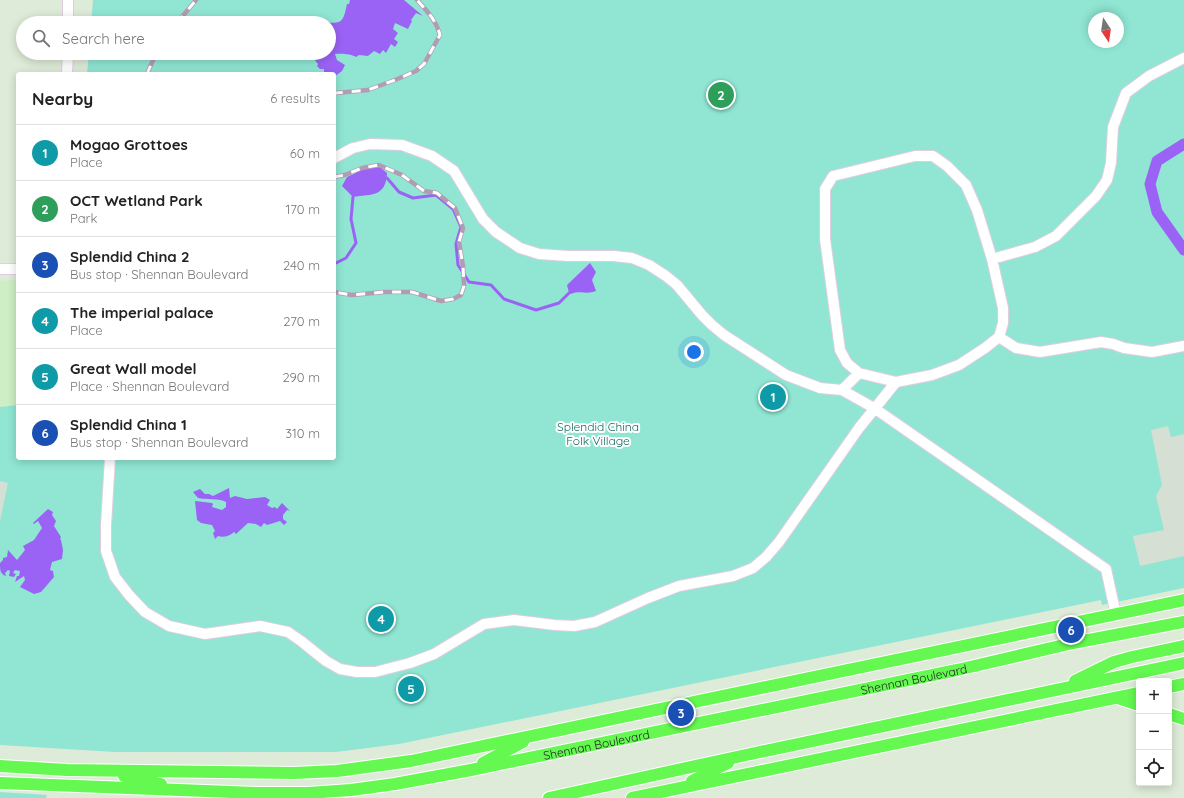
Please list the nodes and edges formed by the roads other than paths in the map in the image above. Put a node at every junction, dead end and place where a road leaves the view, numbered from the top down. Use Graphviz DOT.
graph roads {
  1 [pos="68,0"];
  2 [pos="68,16"];
  3 [pos="1184,58"];
  4 [pos="68,60"];
  5 [pos="68,72"];
  6 [pos="336,157"];
  7 [pos="992,259"];
  8 [pos="16,268"];
  9 [pos="0,269"];
  10 [pos="999,337"];
  11 [pos="1184,346"];
  12 [pos="859,373"];
  13 [pos="896,382"];
  14 [pos="842,390"];
  15 [pos="874,408"];
  16 [pos="110,460"];
  17 [pos="1184,600"];
  18 [pos="1116,615"];
  19 [pos="1184,622"];
  20 [pos="1184,646"];
  21 [pos="1184,663"];
  22 [pos="1184,684"];
  23 [pos="1172,686"];
  24 [pos="1058,690"];
  25 [pos="1136,694"];
  26 [pos="1117,698"];
  27 [pos="1136,704"];
  28 [pos="1172,715"];
  29 [pos="1184,719"];
  30 [pos="535,736"];
  31 [pos="746,755"];
  32 [pos="0,766"];
  33 [pos="471,770"];
  34 [pos="104,771"];
  35 [pos="0,782"];
  36 [pos="675,789"];
  37 [pos="188,791"];
  38 [pos="550,798"];
  39 [pos="632,798"];
  1 -- 2 [label="street"];
  3 -- 7 [label="street"];
  4 -- 5 [label="street"];
  6 -- 14 [label="street"];
  7 -- 10 [label="street"];
  7 -- 12 [label="street"];
  8 -- 9 [label="street"];
  10 -- 11 [label="street"];
  10 -- 13 [label="street"];
  12 -- 13 [label="street"];
  12 -- 14 [label="street"];
  13 -- 15 [label="street"];
  14 -- 15 [label="street"];
  15 -- 16 [label="street"];
  15 -- 18 [label="street"];
  17 -- 18 [label="main road"];
  18 -- 30 [label="main road"];
  19 -- 33 [label="main road, Shennan Boulevard"];
  20 -- 24 [label="main road"];
  21 -- 24 [label="main road"];
  22 -- 23 [label="main road"];
  24 -- 31 [label="main road"];
  25 -- 26 [label="main road"];
  26 -- 27 [label="main road"];
  26 -- 36 [label="main road"];
  28 -- 29 [label="main road"];
  30 -- 33 [label="main road"];
  30 -- 34 [label="main road"];
  31 -- 36 [label="main road"];
  31 -- 38 [label="main road"];
  32 -- 34 [label="main road"];
  33 -- 37 [label="main road, Shennan Boulevard"];
  34 -- 37 [label="main road"];
  35 -- 37 [label="main road, Shennan Boulevard"];
  36 -- 39 [label="main road"];
}
